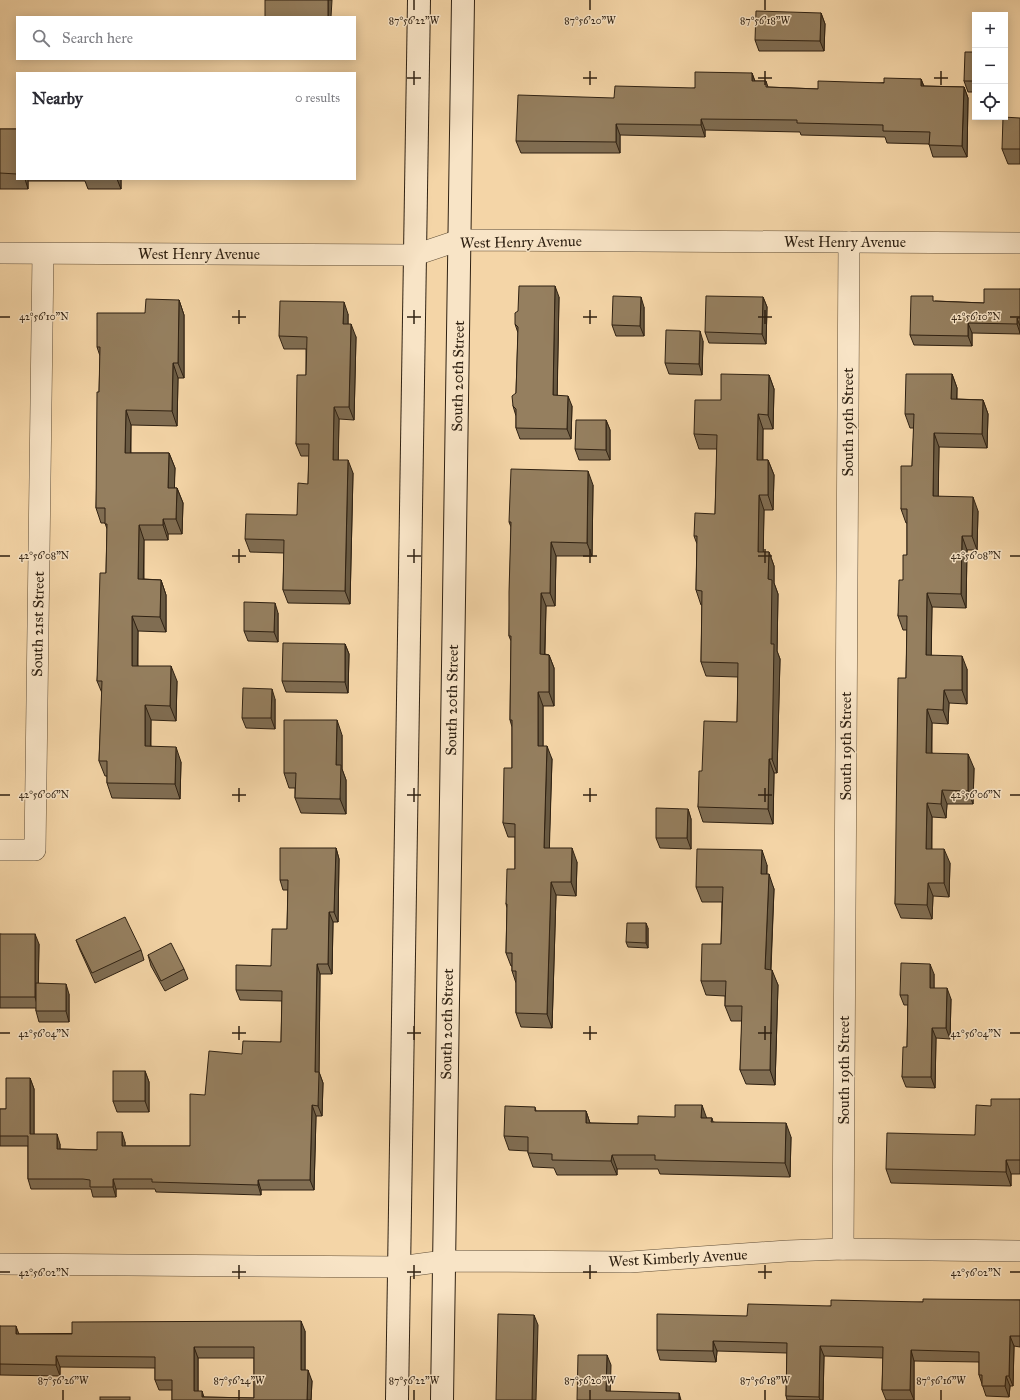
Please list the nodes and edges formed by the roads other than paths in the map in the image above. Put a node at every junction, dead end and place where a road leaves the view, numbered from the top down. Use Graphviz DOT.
graph roads {
  1 [pos="419,0"];
  2 [pos="463,0"];
  3 [pos="460,240"];
  4 [pos="849,242"];
  5 [pos="1020,243"];
  6 [pos="0,253"];
  7 [pos="43,254"];
  8 [pos="415,255"];
  9 [pos="0,850"];
  10 [pos="843,1249"];
  11 [pos="1020,1251"];
  12 [pos="444,1261"];
  13 [pos="0,1264"];
  14 [pos="399,1267"];
  15 [pos="397,1400"];
  16 [pos="442,1400"];
  1 -- 8 [label="street"];
  2 -- 3 [label="street, South 20th Street"];
  3 -- 4 [label="street, West Henry Avenue"];
  3 -- 8 [label="street, West Henry Avenue"];
  3 -- 12 [label="street, South 20th Street"];
  4 -- 5 [label="street, West Henry Avenue"];
  4 -- 10 [label="street, South 19th Street"];
  6 -- 7 [label="street, West Henry Avenue"];
  7 -- 8 [label="street, West Henry Avenue"];
  7 -- 9 [label="street, South 21st Street"];
  8 -- 14 [label="street"];
  10 -- 11 [label="street, West Kimberly Avenue"];
  10 -- 12 [label="street, West Kimberly Avenue"];
  12 -- 14 [label="street, West Kimberly Avenue"];
  12 -- 16 [label="street, South 20th Street"];
  13 -- 14 [label="street, West Kimberly Avenue"];
  14 -- 15 [label="street"];
}
